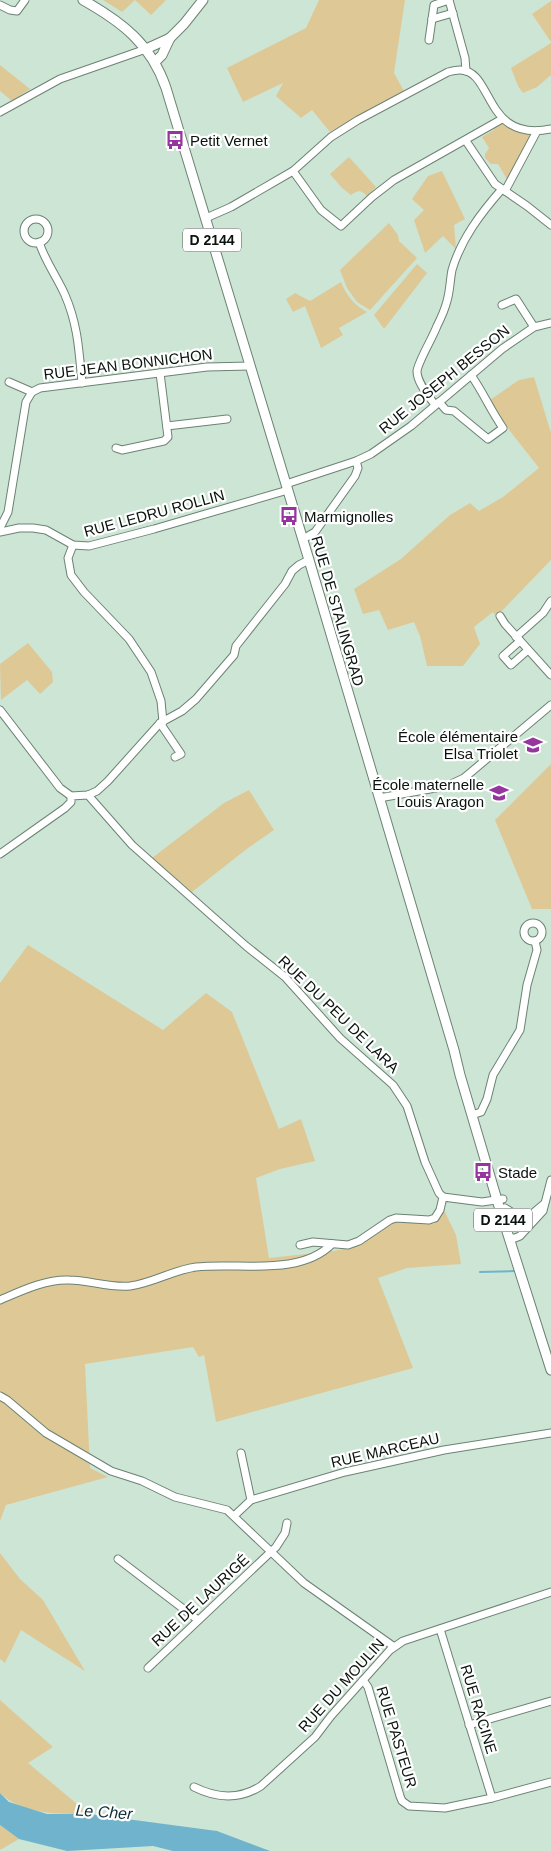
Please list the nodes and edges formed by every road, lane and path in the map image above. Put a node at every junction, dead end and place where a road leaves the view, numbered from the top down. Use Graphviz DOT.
graph roads {
  1 [pos="25,0"];
  2 [pos="83,0"];
  3 [pos="203,0"];
  4 [pos="0,5"];
  5 [pos="453,13"];
  6 [pos="432,19"];
  7 [pos="170,38"];
  8 [pos="429,40"];
  9 [pos="144,46"];
  10 [pos="155,62"];
  11 [pos="466,72"];
  12 [pos="0,112"];
  13 [pos="502,119"];
  14 [pos="551,129"];
  15 [pos="536,131"];
  16 [pos="466,141"];
  17 [pos="293,171"];
  18 [pos="503,190"];
  19 [pos="206,218"];
  20 [pos="551,226"];
  21 [pos="39,242"];
  22 [pos="502,305"];
  23 [pos="551,323"];
  24 [pos="534,327"];
  25 [pos="250,366"];
  26 [pos="160,373"];
  27 [pos="471,375"];
  28 [pos="9,382"];
  29 [pos="82,383"];
  30 [pos="32,392"];
  31 [pos="437,403"];
  32 [pos="227,419"];
  33 [pos="167,426"];
  34 [pos="116,448"];
  35 [pos="356,461"];
  36 [pos="287,487"];
  37 [pos="0,528"];
  38 [pos="0,532"];
  39 [pos="303,539"];
  40 [pos="73,545"];
  41 [pos="309,560"];
  42 [pos="551,601"];
  43 [pos="500,616"];
  44 [pos="518,639"];
  45 [pos="528,650"];
  46 [pos="551,675"];
  47 [pos="551,705"];
  48 [pos="0,710"];
  49 [pos="161,723"];
  50 [pos="175,757"];
  51 [pos="88,795"];
  52 [pos="71,796"];
  53 [pos="379,798"];
  54 [pos="0,854"];
  55 [pos="535,941"];
  56 [pos="474,1114"];
  57 [pos="551,1180"];
  58 [pos="443,1198"];
  59 [pos="502,1202"];
  60 [pos="544,1204"];
  61 [pos="527,1217"];
  62 [pos="510,1233"];
  63 [pos="332,1244"];
  64 [pos="300,1245"];
  65 [pos="0,1300"];
  66 [pos="551,1370"];
  67 [pos="0,1396"];
  68 [pos="551,1433"];
  69 [pos="241,1453"];
  70 [pos="251,1500"];
  71 [pos="234,1516"];
  72 [pos="287,1523"];
  73 [pos="271,1552"];
  74 [pos="118,1558"];
  75 [pos="551,1592"];
  76 [pos="198,1620"];
  77 [pos="440,1629"];
  78 [pos="394,1646"];
  79 [pos="148,1668"];
  80 [pos="363,1680"];
  81 [pos="551,1701"];
  82 [pos="469,1725"];
  83 [pos="551,1782"];
  84 [pos="194,1787"];
  85 [pos="492,1798"];
  1 -- 4 [label="street"];
  2 -- 9 [label="main road, D 2144"];
  3 -- 7 [label="main road"];
  5 -- 6 [label="street"];
  5 -- 6 [label="street"];
  5 -- 11 [label="street"];
  6 -- 8 [label="street"];
  7 -- 9 [label="main road"];
  7 -- 10 [label="main road"];
  9 -- 10 [label="main road, RUE DE STALINGRAD / D 2144"];
  9 -- 12 [label="street"];
  10 -- 19 [label="main road, RUE DE STALINGRAD / D 2144"];
  11 -- 13 [label="street"];
  11 -- 17 [label="street"];
  13 -- 15 [label="street"];
  13 -- 16 [label="street"];
  14 -- 15 [label="street"];
  15 -- 18 [label="street"];
  16 -- 17 [label="street"];
  16 -- 18 [label="street"];
  17 -- 19 [label="street"];
  18 -- 20 [label="street"];
  18 -- 31 [label="street"];
  19 -- 25 [label="main road, RUE DE STALINGRAD / D 2144"];
  21 -- 29 [label="street"];
  22 -- 24 [label="street"];
  23 -- 24 [label="street, RUE JOSEPH BESSON"];
  24 -- 27 [label="street, RUE JOSEPH BESSON"];
  25 -- 26 [label="street, RUE JEAN BONNICHON"];
  25 -- 36 [label="main road, RUE DE STALINGRAD / D 2144"];
  26 -- 29 [label="street, RUE JEAN BONNICHON"];
  26 -- 33 [label="street"];
  27 -- 31 [label="street, RUE JOSEPH BESSON"];
  27 -- 31 [label="street"];
  28 -- 30 [label="street"];
  29 -- 30 [label="street, RUE JEAN BONNICHON"];
  30 -- 37 [label="street, RUE JEAN BONNICHON"];
  31 -- 35 [label="street, RUE JOSEPH BESSON"];
  32 -- 33 [label="street"];
  33 -- 34 [label="street"];
  35 -- 36 [label="street, RUE JOSEPH BESSON"];
  35 -- 39 [label="street"];
  36 -- 39 [label="main road, RUE DE STALINGRAD / D 2144"];
  36 -- 40 [label="street, RUE LEDRU ROLLIN"];
  38 -- 40 [label="street, RUE LEDRU ROLLIN"];
  39 -- 41 [label="main road, RUE DE STALINGRAD / D 2144"];
  40 -- 49 [label="street"];
  41 -- 49 [label="street"];
  41 -- 53 [label="main road, RUE DE STALINGRAD / D 2144"];
  42 -- 44 [label="street"];
  43 -- 44 [label="street"];
  44 -- 45 [label="street"];
  44 -- 45 [label="street"];
  45 -- 46 [label="street"];
  47 -- 53 [label="street"];
  48 -- 52 [label="street"];
  49 -- 50 [label="street"];
  49 -- 51 [label="street"];
  51 -- 52 [label="street"];
  51 -- 58 [label="street, RUE DU PEU DE LARA"];
  52 -- 54 [label="street"];
  53 -- 56 [label="main road, RUE DE STALINGRAD / D 2144"];
  55 -- 56 [label="street"];
  56 -- 59 [label="main road, D 2144"];
  57 -- 60 [label="street"];
  58 -- 59 [label="street"];
  58 -- 63 [label="street"];
  59 -- 61 [label="street"];
  59 -- 62 [label="main road, D 2144"];
  60 -- 61 [label="street"];
  60 -- 62 [label="street"];
  61 -- 62 [label="street"];
  62 -- 66 [label="main road, D 2144"];
  63 -- 64 [label="street"];
  63 -- 65 [label="street"];
  67 -- 71 [label="street"];
  68 -- 70 [label="street, RUE MARCEAU"];
  69 -- 70 [label="street"];
  70 -- 71 [label="street, RUE MARCEAU"];
  71 -- 73 [label="street"];
  72 -- 73 [label="street, RUE DE LAURIGÉ"];
  73 -- 76 [label="street, RUE DE LAURIGÉ"];
  73 -- 78 [label="street"];
  74 -- 76 [label="street"];
  75 -- 77 [label="street, RUE DU MOULIN"];
  76 -- 79 [label="street, RUE DE LAURIGÉ"];
  77 -- 78 [label="street, RUE DU MOULIN"];
  77 -- 82 [label="street, RUE RACINE"];
  78 -- 80 [label="street, RUE DU MOULIN"];
  80 -- 84 [label="street, RUE DU MOULIN"];
  80 -- 85 [label="street, RUE PASTEUR"];
  81 -- 82 [label="street"];
  82 -- 85 [label="street, RUE RACINE"];
  83 -- 85 [label="street"];
}
